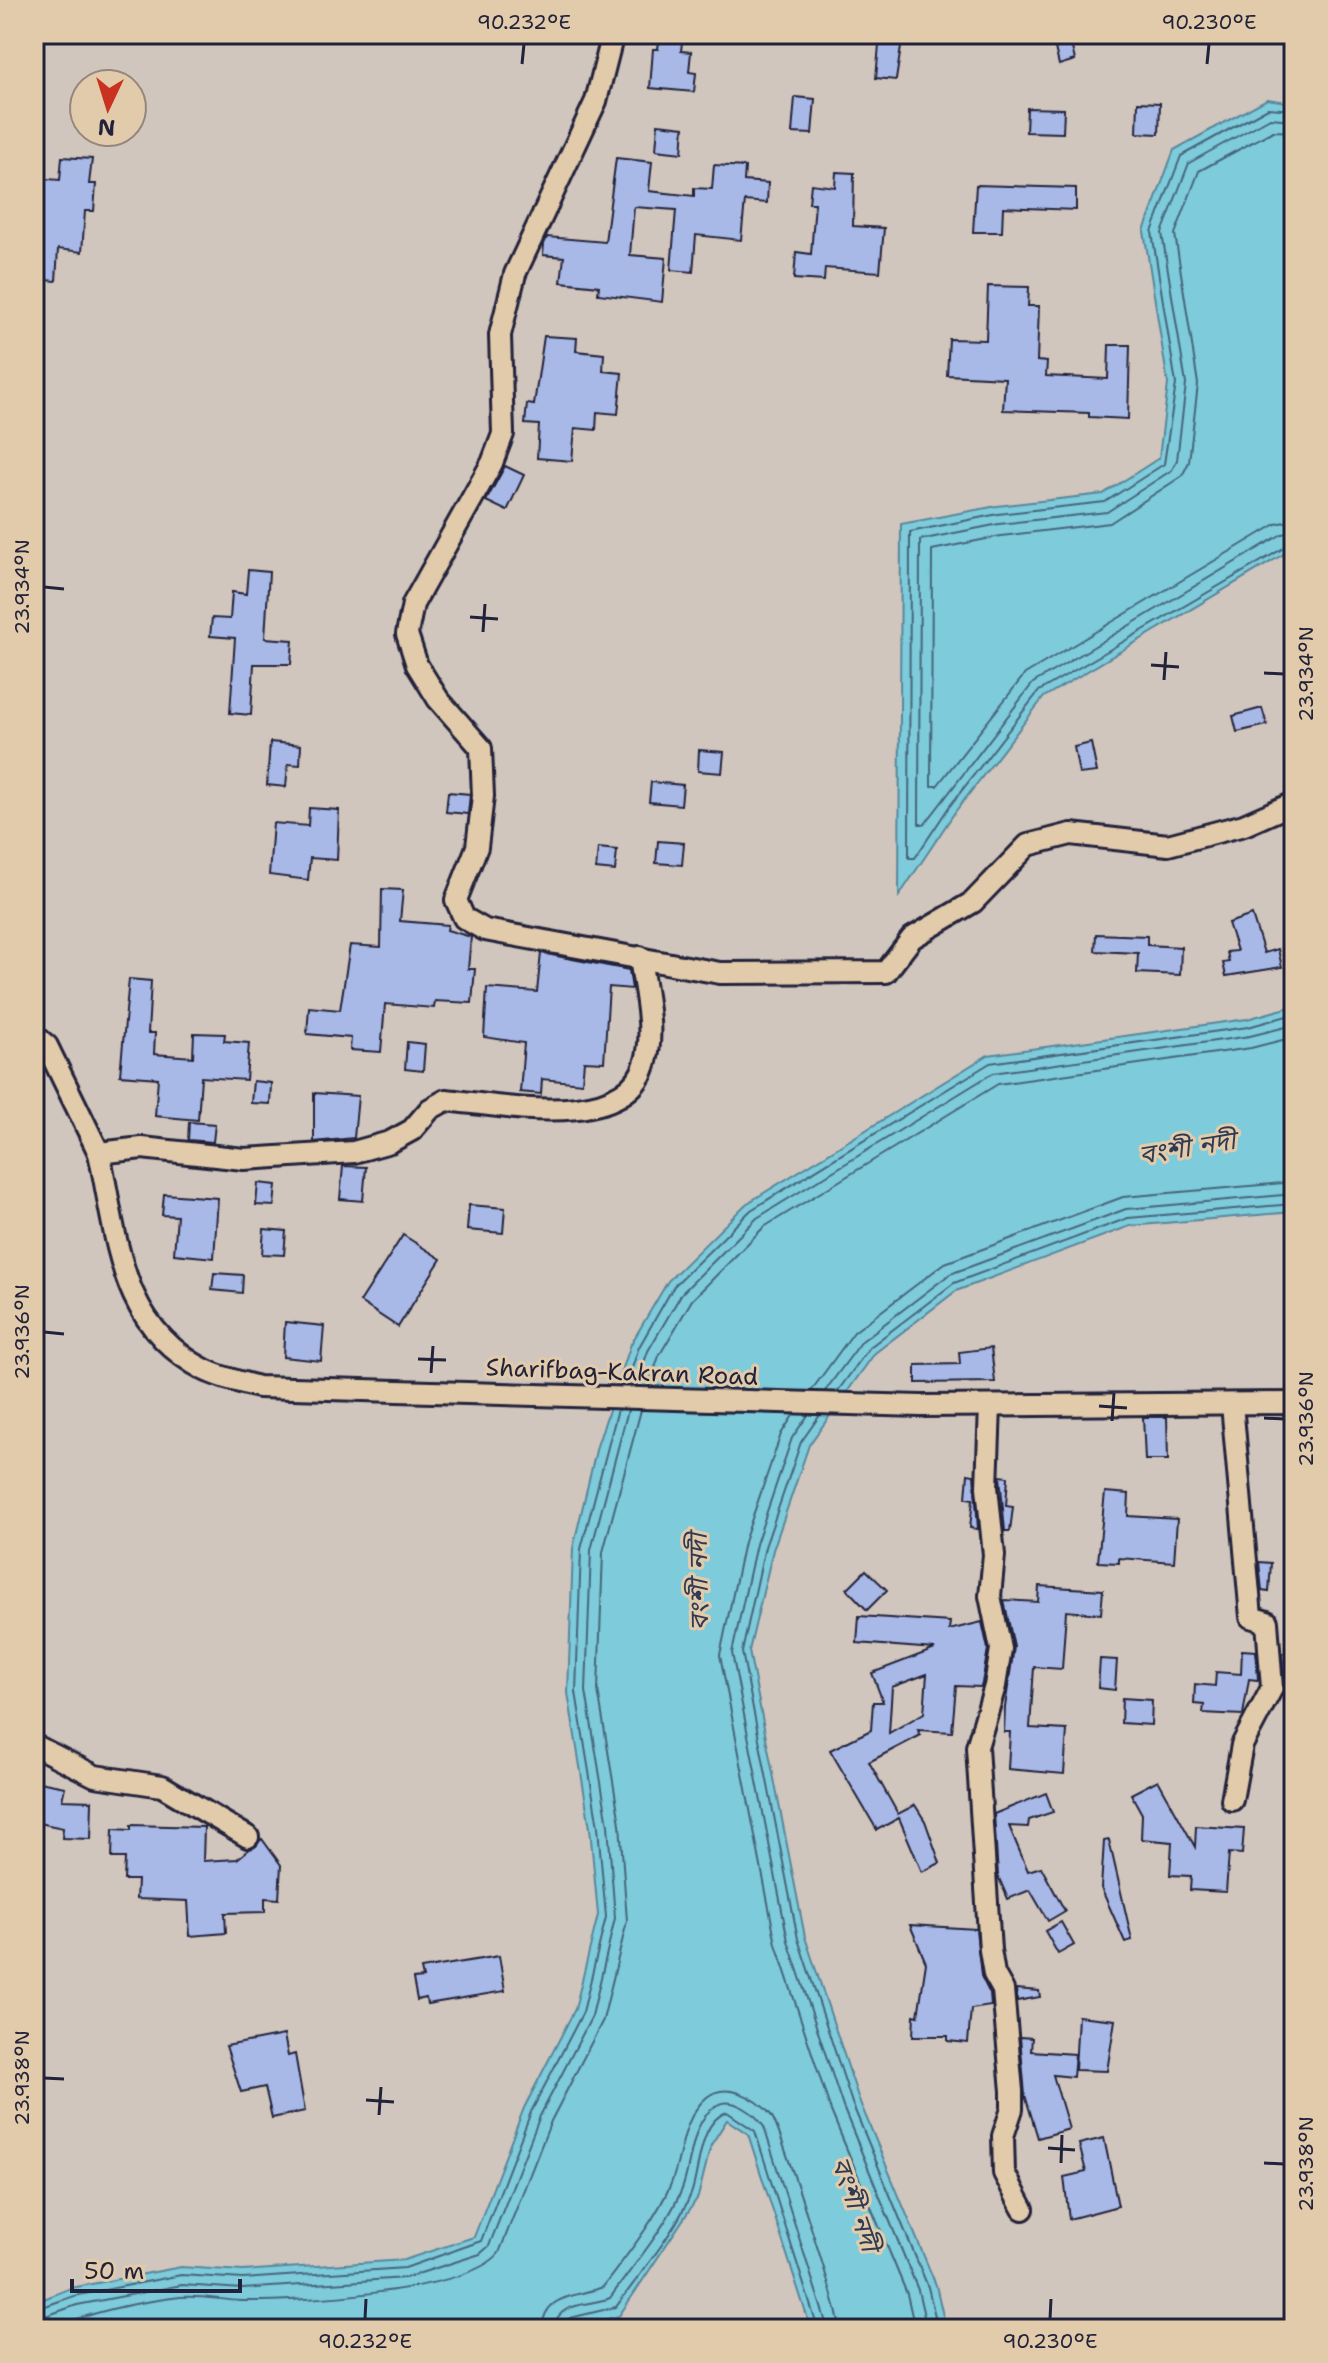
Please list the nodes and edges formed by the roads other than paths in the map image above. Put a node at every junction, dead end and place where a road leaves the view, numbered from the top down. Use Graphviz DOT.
graph roads {
  1 [pos="613,34"];
  2 [pos="1294,803"];
  3 [pos="640,957"];
  4 [pos="34,1035"];
  5 [pos="99,1153"];
  6 [pos="1294,1403"];
  7 [pos="1232,1404"];
  8 [pos="990,1406"];
  9 [pos="34,1745"];
  10 [pos="1232,1800"];
  11 [pos="248,1837"];
  12 [pos="1023,2209"];
  1 -- 3 [label="street"];
  2 -- 3 [label="street"];
  3 -- 5 [label="street"];
  4 -- 5 [label="street, Sharifbag-Kakran Road"];
  5 -- 8 [label="street, Sharifbag-Kakran Road"];
  6 -- 7 [label="street, Sharifbag-Kakran Road"];
  7 -- 8 [label="street, Sharifbag-Kakran Road"];
  7 -- 10 [label="street"];
  8 -- 12 [label="street"];
  9 -- 11 [label="street"];
}
